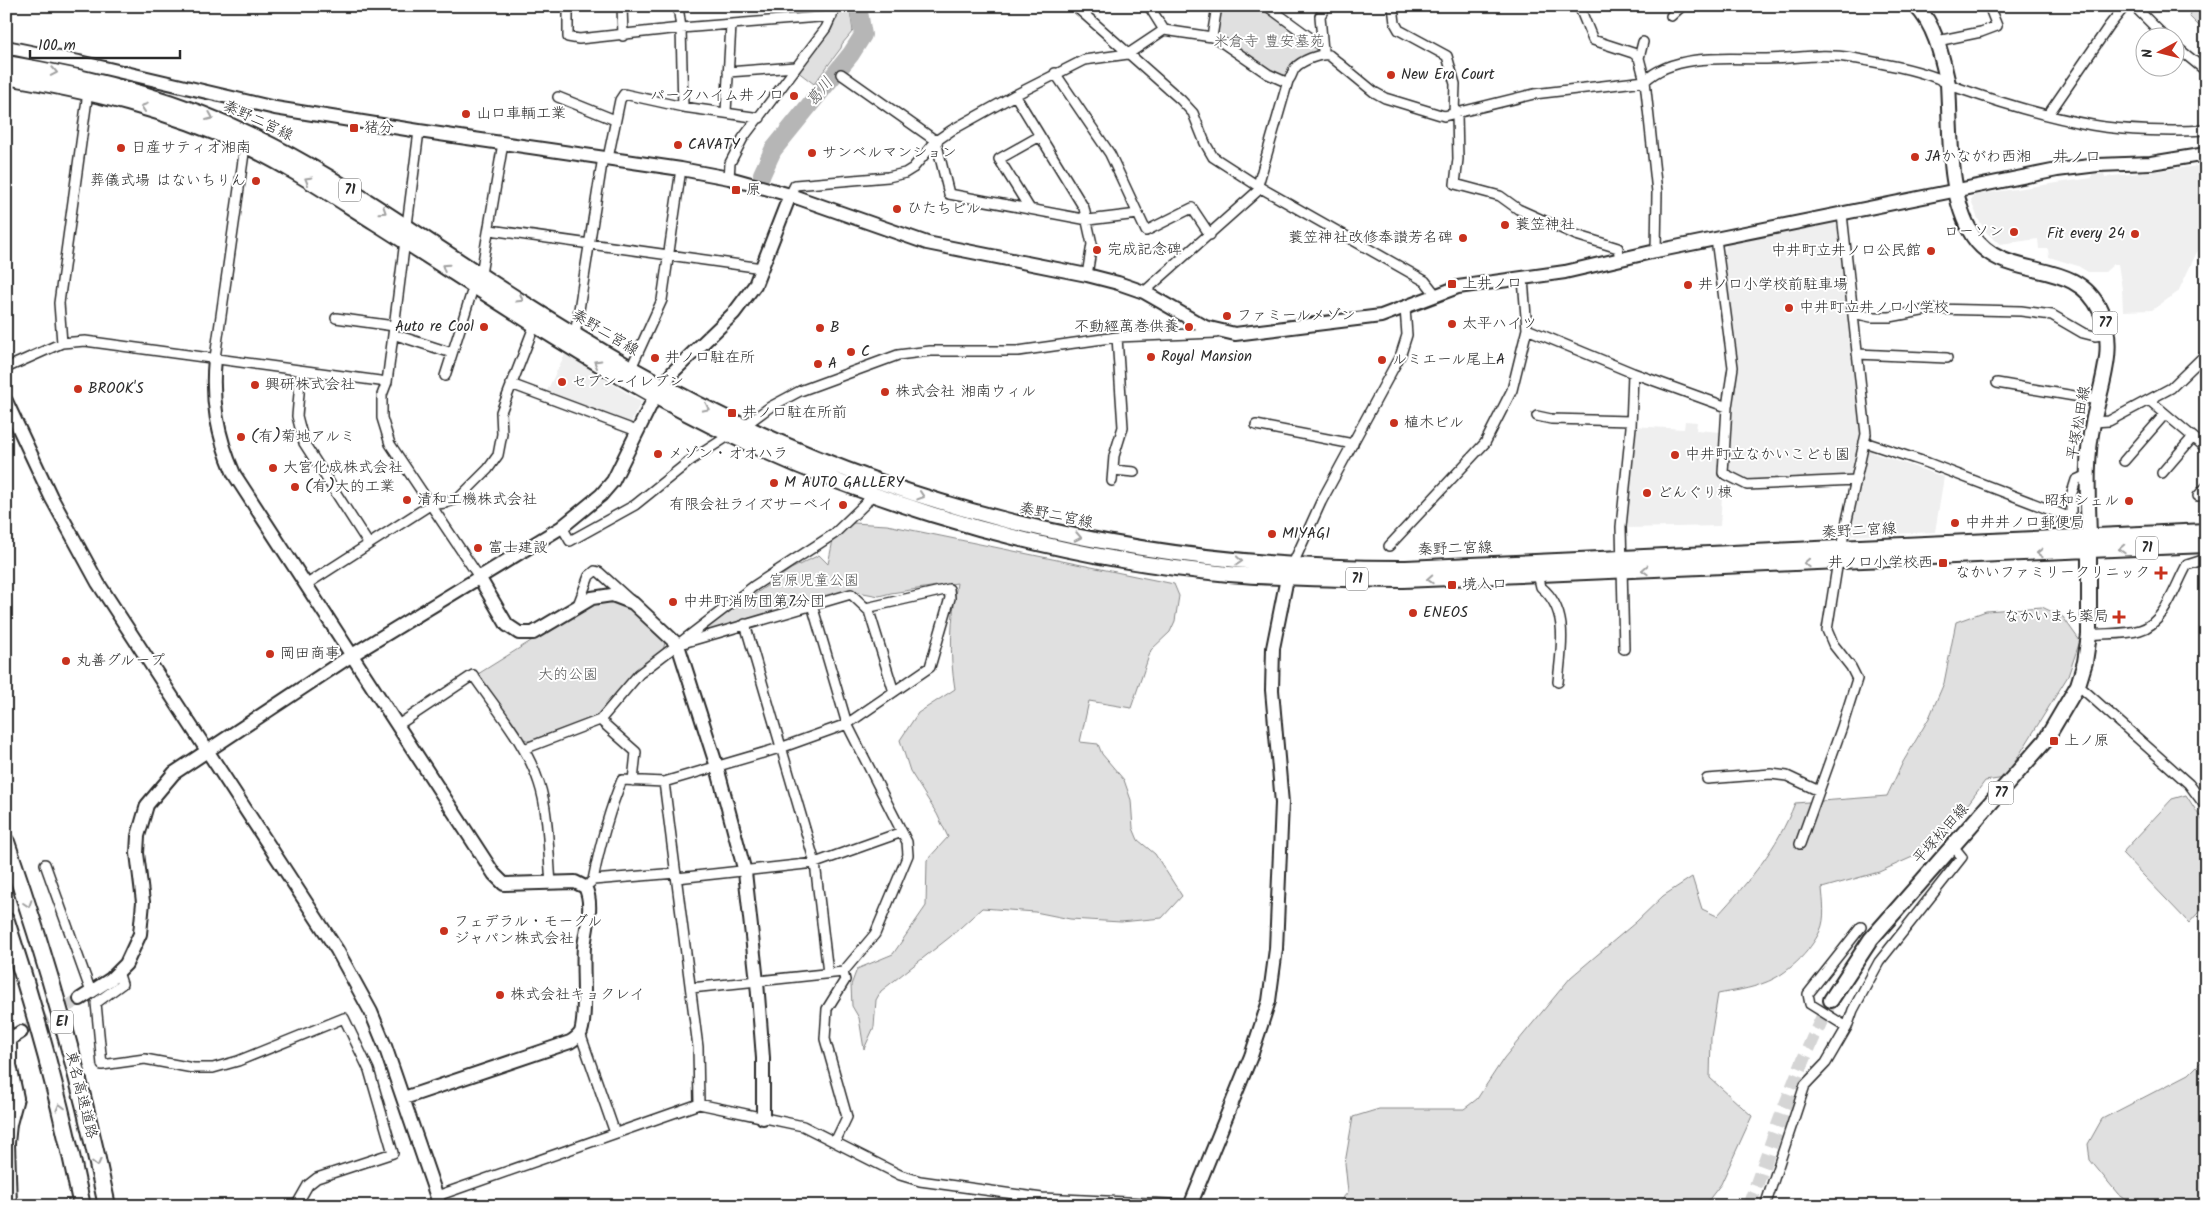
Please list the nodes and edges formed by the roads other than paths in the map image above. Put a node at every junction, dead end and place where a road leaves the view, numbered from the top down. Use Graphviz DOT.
graph roads {
  1 [pos="568,6"];
  2 [pos="622,6"];
  3 [pos="678,6"];
  4 [pos="836,6"];
  5 [pos="1075,6"];
  6 [pos="1149,6"];
  7 [pos="1218,6"];
  8 [pos="1267,6"];
  9 [pos="1326,6"];
  10 [pos="1393,6"];
  11 [pos="1579,6"];
  12 [pos="1682,6"];
  13 [pos="1916,6"];
  14 [pos="1988,6"];
  15 [pos="2126,6"];
  16 [pos="2134,6"];
  17 [pos="832,16"];
  18 [pos="1671,16"];
  19 [pos="730,25"];
  20 [pos="681,28"];
  21 [pos="2156,28"];
  22 [pos="1164,30"];
  23 [pos="623,36"];
  24 [pos="1212,37"];
  25 [pos="1937,41"];
  26 [pos="1643,42"];
  27 [pos="6,48"];
  28 [pos="1323,51"];
  29 [pos="2184,53"];
  30 [pos="1128,54"];
  31 [pos="1639,58"];
  32 [pos="6,64"];
  33 [pos="795,67"];
  34 [pos="2206,71"];
  35 [pos="728,72"];
  36 [pos="1055,73"];
  37 [pos="841,74"];
  38 [pos="6,77"];
  39 [pos="1288,81"];
  40 [pos="1645,81"];
  41 [pos="1948,84"];
  42 [pos="88,92"];
  43 [pos="1015,95"];
  44 [pos="558,98"];
  45 [pos="683,107"];
  46 [pos="726,112"];
  47 [pos="1456,114"];
  48 [pos="2048,115"];
  49 [pos="760,118"];
  50 [pos="616,120"];
  51 [pos="2206,130"];
  52 [pos="420,131"];
  53 [pos="1040,136"];
  54 [pos="936,142"];
  55 [pos="503,143"];
  56 [pos="245,146"];
  57 [pos="2206,154"];
  58 [pos="606,157"];
  59 [pos="680,169"];
  60 [pos="729,178"];
  61 [pos="1260,186"];
  62 [pos="1955,190"];
  63 [pos="790,195"];
  64 [pos="1030,209"];
  65 [pos="1138,214"];
  66 [pos="1842,214"];
  67 [pos="1088,220"];
  68 [pos="406,227"];
  69 [pos="490,230"];
  70 [pos="1210,235"];
  71 [pos="1716,239"];
  72 [pos="405,241"];
  73 [pos="590,243"];
  74 [pos="1656,251"];
  75 [pos="668,254"];
  76 [pos="1620,259"];
  77 [pos="762,268"];
  78 [pos="1087,275"];
  79 [pos="1523,279"];
  80 [pos="478,280"];
  81 [pos="1144,292"];
  82 [pos="1436,295"];
  83 [pos="1406,308"];
  84 [pos="1853,313"];
  85 [pos="336,318"];
  86 [pos="535,324"];
  87 [pos="394,326"];
  88 [pos="1527,329"];
  89 [pos="1222,332"];
  90 [pos="2109,334"];
  91 [pos="575,335"];
  92 [pos="399,336"];
  93 [pos="1117,337"];
  94 [pos="62,342"];
  95 [pos="452,353"];
  96 [pos="1857,354"];
  97 [pos="215,358"];
  98 [pos="1947,358"];
  99 [pos="2204,358"];
  100 [pos="6,368"];
  101 [pos="631,368"];
  102 [pos="301,371"];
  103 [pos="1633,373"];
  104 [pos="445,376"];
  105 [pos="387,382"];
  106 [pos="511,384"];
  107 [pos="1997,384"];
  108 [pos="659,391"];
  109 [pos="2098,400"];
  110 [pos="2149,400"];
  111 [pos="6,402"];
  112 [pos="1727,407"];
  113 [pos="2165,414"];
  114 [pos="1537,416"];
  115 [pos="1631,421"];
  116 [pos="2093,422"];
  117 [pos="1256,425"];
  118 [pos="744,426"];
  119 [pos="637,432"];
  120 [pos="730,435"];
  121 [pos="2193,437"];
  122 [pos="1864,442"];
  123 [pos="1353,444"];
  124 [pos="2206,448"];
  125 [pos="2124,461"];
  126 [pos="1113,470"];
  127 [pos="1134,472"];
  128 [pos="2162,473"];
  129 [pos="2087,475"];
  130 [pos="1856,480"];
  131 [pos="1112,481"];
  132 [pos="2206,487"];
  133 [pos="872,493"];
  134 [pos="2198,496"];
  135 [pos="430,505"];
  136 [pos="562,527"];
  137 [pos="2206,531"];
  138 [pos="2089,536"];
  139 [pos="368,543"];
  140 [pos="2206,545"];
  141 [pos="1389,546"];
  142 [pos="2088,551"];
  143 [pos="1840,555"];
  144 [pos="2206,559"];
  145 [pos="1622,564"];
  146 [pos="1289,572"];
  147 [pos="1538,574"];
  148 [pos="479,577"];
  149 [pos="307,584"];
  150 [pos="634,603"];
  151 [pos="812,605"];
  152 [pos="578,606"];
  153 [pos="866,608"];
  154 [pos="745,624"];
  155 [pos="2089,635"];
  156 [pos="678,645"];
  157 [pos="1624,649"];
  158 [pos="352,655"];
  159 [pos="1558,682"];
  160 [pos="2078,685"];
  161 [pos="894,692"];
  162 [pos="600,720"];
  163 [pos="846,724"];
  164 [pos="398,725"];
  165 [pos="783,747"];
  166 [pos="524,748"];
  167 [pos="206,751"];
  168 [pos="717,767"];
  169 [pos="1707,779"];
  170 [pos="633,780"];
  171 [pos="664,782"];
  172 [pos="1819,791"];
  173 [pos="2206,808"];
  174 [pos="902,832"];
  175 [pos="6,842"];
  176 [pos="1800,844"];
  177 [pos="1954,846"];
  178 [pos="815,863"];
  179 [pos="45,864"];
  180 [pos="745,872"];
  181 [pos="676,876"];
  182 [pos="551,883"];
  183 [pos="589,883"];
  184 [pos="6,921"];
  185 [pos="1860,927"];
  186 [pos="118,972"];
  187 [pos="843,972"];
  188 [pos="828,974"];
  189 [pos="758,982"];
  190 [pos="691,988"];
  191 [pos="91,992"];
  192 [pos="80,999"];
  193 [pos="1831,1000"];
  194 [pos="6,1023"];
  195 [pos="1847,1027"];
  196 [pos="580,1033"];
  197 [pos="16,1036"];
  198 [pos="404,1098"];
  199 [pos="699,1104"];
  200 [pos="763,1118"];
  201 [pos="615,1132"];
  202 [pos="835,1142"];
  203 [pos="438,1201"];
  204 [pos="10,1206"];
  205 [pos="82,1206"];
  206 [pos="107,1206"];
  207 [pos="296,1206"];
  208 [pos="1190,1206"];
  209 [pos="1765,1206"];
  1 -- 23 [label="street"];
  2 -- 23 [label="street"];
  3 -- 20 [label="street"];
  4 -- 17 [label="street"];
  5 -- 30 [label="street"];
  6 -- 22 [label="street"];
  7 -- 24 [label="street"];
  8 -- 28 [label="street"];
  9 -- 28 [label="street"];
  10 -- 47 [label="street"];
  11 -- 31 [label="street"];
  12 -- 18 [label="street"];
  13 -- 25 [label="main road, 平塚松田線 / 77"];
  14 -- 25 [label="street"];
  15 -- 48 [label="street"];
  16 -- 21 [label="street"];
  17 -- 19 [label="street"];
  17 -- 33 [label="street"];
  19 -- 20 [label="street"];
  19 -- 35 [label="street"];
  20 -- 23 [label="street"];
  20 -- 45 [label="street"];
  22 -- 24 [label="street"];
  22 -- 30 [label="street"];
  24 -- 39 [label="street"];
  25 -- 41 [label="main road, 平塚松田線 / 77"];
  26 -- 31 [label="street"];
  27 -- 52 [label="street"];
  28 -- 39 [label="street"];
  28 -- 47 [label="street"];
  29 -- 34 [label="street"];
  30 -- 36 [label="street"];
  30 -- 61 [label="street"];
  31 -- 40 [label="street"];
  32 -- 68 [label="main road, 秦野二宮線 / 71, one-way"];
  33 -- 35 [label="street"];
  33 -- 49 [label="street"];
  35 -- 46 [label="street"];
  36 -- 43 [label="street"];
  36 -- 65 [label="street"];
  37 -- 54 [label="street"];
  38 -- 42 [label="main road, 秦野二宮線 / 71"];
  39 -- 61 [label="street"];
  40 -- 41 [label="street"];
  40 -- 47 [label="street"];
  40 -- 74 [label="street"];
  41 -- 48 [label="street"];
  41 -- 62 [label="main road, 平塚松田線 / 77"];
  56 -- 42 [label="main road, 秦野二宮線 / 71, one-way"];
  42 -- 94 [label="street"];
  43 -- 53 [label="street"];
  43 -- 54 [label="street"];
  44 -- 50 [label="street"];
  45 -- 46 [label="street"];
  45 -- 50 [label="street"];
  46 -- 49 [label="street"];
  47 -- 76 [label="street"];
  48 -- 51 [label="street"];
  49 -- 60 [label="street"];
  50 -- 58 [label="street"];
  52 -- 55 [label="street"];
  52 -- 68 [label="street"];
  53 -- 64 [label="street"];
  53 -- 67 [label="street"];
  54 -- 63 [label="street"];
  54 -- 64 [label="street"];
  55 -- 58 [label="street"];
  55 -- 69 [label="street"];
  72 -- 56 [label="main road, 秦野二宮線 / 71, one-way"];
  56 -- 97 [label="street"];
  57 -- 62 [label="street"];
  58 -- 59 [label="street"];
  58 -- 73 [label="street"];
  59 -- 60 [label="street"];
  59 -- 75 [label="street"];
  60 -- 63 [label="street"];
  61 -- 70 [label="street"];
  61 -- 82 [label="street"];
  62 -- 66 [label="street"];
  62 -- 90 [label="main road, 平塚松田線 / 77"];
  63 -- 77 [label="street"];
  63 -- 78 [label="street"];
  64 -- 67 [label="street"];
  65 -- 67 [label="street"];
  65 -- 70 [label="street"];
  66 -- 71 [label="street"];
  66 -- 84 [label="street"];
  67 -- 78 [label="street"];
  68 -- 72 [label="street"];
  68 -- 80 [label="main road, 秦野二宮線 / 71"];
  69 -- 73 [label="street"];
  69 -- 80 [label="street"];
  70 -- 81 [label="street"];
  71 -- 74 [label="street"];
  71 -- 112 [label="street"];
  80 -- 72 [label="main road, 秦野二宮線 / 71, one-way"];
  72 -- 87 [label="street"];
  73 -- 75 [label="street"];
  73 -- 91 [label="street"];
  74 -- 76 [label="street"];
  75 -- 77 [label="street"];
  75 -- 101 [label="street"];
  76 -- 79 [label="street"];
  77 -- 108 [label="street"];
  78 -- 81 [label="street"];
  79 -- 82 [label="street"];
  79 -- 88 [label="street"];
  80 -- 86 [label="main road, 秦野二宮線 / 71"];
  80 -- 91 [label="main road, 秦野二宮線 / 71, one-way"];
  80 -- 95 [label="street"];
  81 -- 89 [label="street"];
  82 -- 83 [label="street"];
  83 -- 89 [label="street"];
  83 -- 123 [label="street"];
  84 -- 90 [label="street"];
  84 -- 96 [label="street"];
  85 -- 87 [label="street"];
  86 -- 106 [label="street"];
  108 -- 86 [label="main road, 秦野二宮線 / 71, one-way"];
  87 -- 105 [label="street"];
  88 -- 103 [label="street"];
  88 -- 141 [label="street"];
  89 -- 93 [label="street"];
  90 -- 109 [label="main road, 平塚松田線 / 77"];
  91 -- 101 [label="main road, 秦野二宮線 / 71"];
  92 -- 95 [label="street"];
  93 -- 118 [label="street"];
  93 -- 126 [label="street"];
  94 -- 97 [label="street"];
  94 -- 100 [label="street"];
  95 -- 104 [label="street"];
  96 -- 98 [label="street"];
  96 -- 122 [label="street"];
  97 -- 102 [label="street"];
  97 -- 149 [label="street"];
  99 -- 110 [label="street"];
  101 -- 108 [label="main road, 秦野二宮線 / 71"];
  102 -- 105 [label="street"];
  102 -- 139 [label="street"];
  103 -- 112 [label="street"];
  103 -- 115 [label="street"];
  105 -- 135 [label="street"];
  106 -- 119 [label="street"];
  106 -- 135 [label="street"];
  107 -- 109 [label="street"];
  108 -- 118 [label="main road, 秦野二宮線 / 71, one-way"];
  108 -- 119 [label="street"];
  108 -- 120 [label="main road, 秦野二宮線 / 71"];
  109 -- 116 [label="main road, 平塚松田線 / 77"];
  110 -- 113 [label="street"];
  110 -- 116 [label="street"];
  111 -- 167 [label="street"];
  112 -- 130 [label="street"];
  113 -- 121 [label="street"];
  113 -- 125 [label="street"];
  114 -- 115 [label="street"];
  115 -- 145 [label="street"];
  116 -- 129 [label="main road, 平塚松田線 / 77"];
  117 -- 123 [label="street"];
  118 -- 146 [label="main road, 秦野二宮線 / 71, one-way"];
  119 -- 136 [label="street"];
  120 -- 133 [label="main road, 秦野二宮線 / 71"];
  120 -- 136 [label="street"];
  121 -- 124 [label="street"];
  121 -- 128 [label="street"];
  122 -- 129 [label="street"];
  122 -- 130 [label="street"];
  123 -- 146 [label="street"];
  126 -- 127 [label="street"];
  126 -- 131 [label="street"];
  129 -- 138 [label="main road, 平塚松田線 / 77"];
  130 -- 143 [label="street"];
  132 -- 134 [label="street"];
  133 -- 146 [label="main road, 秦野二宮線 / 71"];
  133 -- 156 [label="street"];
  135 -- 139 [label="street"];
  135 -- 148 [label="street"];
  136 -- 148 [label="street"];
  137 -- 138 [label="main road, 秦野二宮線 / 71"];
  138 -- 142 [label="main road, 平塚松田線 / 77"];
  138 -- 143 [label="main road, 秦野二宮線 / 71"];
  139 -- 149 [label="street"];
  140 -- 142 [label="main road, 秦野二宮線 / 71, one-way"];
  142 -- 143 [label="main road, 秦野二宮線 / 71, one-way"];
  142 -- 155 [label="main road, 平塚松田線 / 77"];
  143 -- 145 [label="main road, 秦野二宮線 / 71"];
  143 -- 172 [label="street"];
  144 -- 155 [label="street"];
  145 -- 146 [label="main road, 秦野二宮線 / 71"];
  145 -- 147 [label="main road, 秦野二宮線 / 71"];
  145 -- 157 [label="street"];
  147 -- 146 [label="main road, 秦野二宮線 / 71, one-way"];
  146 -- 208 [label="street"];
  147 -- 159 [label="street"];
  148 -- 152 [label="street"];
  148 -- 158 [label="street"];
  149 -- 158 [label="street"];
  150 -- 152 [label="street"];
  150 -- 152 [label="street"];
  150 -- 156 [label="street"];
  151 -- 153 [label="street"];
  151 -- 154 [label="street"];
  151 -- 163 [label="street"];
  153 -- 161 [label="street"];
  153 -- 161 [label="street"];
  154 -- 156 [label="street"];
  154 -- 165 [label="street"];
  155 -- 160 [label="main road, 平塚松田線 / 77"];
  156 -- 162 [label="street"];
  156 -- 168 [label="street"];
  158 -- 164 [label="street"];
  158 -- 167 [label="street"];
  160 -- 173 [label="street"];
  160 -- 177 [label="main road, 平塚松田線 / 77"];
  161 -- 163 [label="street"];
  162 -- 166 [label="street"];
  162 -- 170 [label="street"];
  163 -- 165 [label="street"];
  163 -- 174 [label="street"];
  164 -- 166 [label="street"];
  164 -- 182 [label="street"];
  165 -- 168 [label="street"];
  165 -- 178 [label="street"];
  166 -- 182 [label="street"];
  167 -- 186 [label="street"];
  167 -- 198 [label="street"];
  168 -- 171 [label="street"];
  168 -- 180 [label="street"];
  169 -- 172 [label="street"];
  170 -- 171 [label="street"];
  170 -- 183 [label="street"];
  171 -- 181 [label="street"];
  172 -- 176 [label="street"];
  174 -- 178 [label="street"];
  174 -- 187 [label="street"];
  175 -- 206 [label="highway, 東名高速道路 / E1, one-way"];
  177 -- 193 [label="main road, 平塚松田線 / 77"];
  177 -- 195 [label="street"];
  178 -- 180 [label="street"];
  178 -- 188 [label="street"];
  179 -- 191 [label="street"];
  180 -- 181 [label="street"];
  180 -- 189 [label="street"];
  181 -- 183 [label="street"];
  181 -- 190 [label="street"];
  182 -- 183 [label="street"];
  183 -- 196 [label="street"];
  205 -- 184 [label="highway, 東名高速道路 / E1, one-way"];
  185 -- 195 [label="street"];
  186 -- 191 [label="street"];
  186 -- 207 [label="street"];
  187 -- 188 [label="street"];
  187 -- 202 [label="street"];
  188 -- 189 [label="street"];
  189 -- 190 [label="street"];
  189 -- 200 [label="street"];
  190 -- 199 [label="street"];
  191 -- 192 [label="street"];
  194 -- 197 [label="street"];
  195 -- 209 [label="street"];
  196 -- 198 [label="street"];
  196 -- 201 [label="street"];
  197 -- 204 [label="street"];
  198 -- 203 [label="street"];
  199 -- 200 [label="street"];
  199 -- 201 [label="street"];
  200 -- 202 [label="street"];
  201 -- 203 [label="street"];
  202 -- 208 [label="street"];
}
